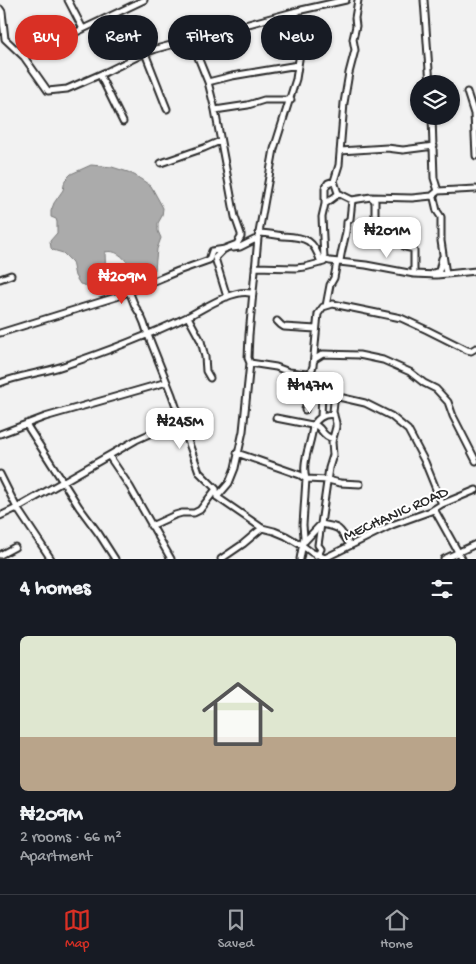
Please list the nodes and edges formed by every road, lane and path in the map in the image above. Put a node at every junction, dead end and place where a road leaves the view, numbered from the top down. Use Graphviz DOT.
graph roads {
  1 [pos="68,0"];
  2 [pos="346,0"];
  3 [pos="358,0"];
  4 [pos="424,0"];
  5 [pos="142,1"];
  6 [pos="1,11"];
  7 [pos="297,11"];
  8 [pos="251,24"];
  9 [pos="83,29"];
  10 [pos="78,31"];
  11 [pos="15,48"];
  12 [pos="26,60"];
  13 [pos="131,60"];
  14 [pos="148,60"];
  15 [pos="199,60"];
  16 [pos="298,64"];
  17 [pos="100,75"];
  18 [pos="430,75"];
  19 [pos="208,82"];
  20 [pos="467,92"];
  21 [pos="291,100"];
  22 [pos="166,109"];
  23 [pos="215,110"];
  24 [pos="123,122"];
  25 [pos="432,125"];
  26 [pos="433,138"];
  27 [pos="220,141"];
  28 [pos="434,146"];
  29 [pos="420,148"];
  30 [pos="340,151"];
  31 [pos="476,156"];
  32 [pos="161,163"];
  33 [pos="334,181"];
  34 [pos="476,189"];
  35 [pos="438,190"];
  36 [pos="338,192"];
  37 [pos="432,196"];
  38 [pos="371,197"];
  39 [pos="352,200"];
  40 [pos="325,204"];
  41 [pos="258,235"];
  42 [pos="224,249"];
  43 [pos="443,254"];
  44 [pos="330,261"];
  45 [pos="339,262"];
  46 [pos="321,263"];
  47 [pos="255,267"];
  48 [pos="123,268"];
  49 [pos="476,271"];
  50 [pos="414,274"];
  51 [pos="446,274"];
  52 [pos="11,275"];
  53 [pos="432,275"];
  54 [pos="0,279"];
  55 [pos="253,289"];
  56 [pos="129,291"];
  57 [pos="228,297"];
  58 [pos="326,306"];
  59 [pos="188,317"];
  60 [pos="278,321"];
  61 [pos="316,329"];
  62 [pos="0,334"];
  63 [pos="148,335"];
  64 [pos="476,348"];
  65 [pos="313,362"];
  66 [pos="250,364"];
  67 [pos="311,372"];
  68 [pos="210,378"];
  69 [pos="166,382"];
  70 [pos="0,383"];
  71 [pos="326,392"];
  72 [pos="305,410"];
  73 [pos="334,415"];
  74 [pos="321,417"];
  75 [pos="276,418"];
  76 [pos="180,420"];
  77 [pos="26,424"];
  78 [pos="313,425"];
  79 [pos="0,434"];
  80 [pos="333,439"];
  81 [pos="237,454"];
  82 [pos="109,456"];
  83 [pos="476,461"];
  84 [pos="0,474"];
  85 [pos="306,479"];
  86 [pos="328,480"];
  87 [pos="62,482"];
  88 [pos="360,484"];
  89 [pos="216,489"];
  90 [pos="476,490"];
  91 [pos="217,497"];
  92 [pos="442,504"];
  93 [pos="17,508"];
  94 [pos="434,509"];
  95 [pos="0,516"];
  96 [pos="321,524"];
  97 [pos="151,526"];
  98 [pos="262,528"];
  99 [pos="476,544"];
  100 [pos="350,545"];
  101 [pos="302,546"];
  102 [pos="15,547"];
  103 [pos="458,553"];
  104 [pos="0,555"];
  105 [pos="316,555"];
  106 [pos="51,559"];
  107 [pos="115,559"];
  108 [pos="171,559"];
  109 [pos="221,559"];
  110 [pos="300,559"];
  111 [pos="325,559"];
  112 [pos="444,559"];
  113 [pos="462,559"];
  1 -- 9 [label="street"];
  2 -- 7 [label="street"];
  3 -- 30 [label="street"];
  4 -- 18 [label="street"];
  5 -- 9 [label="street"];
  6 -- 11 [label="street"];
  7 -- 8 [label="street"];
  7 -- 16 [label="street"];
  9 -- 10 [label="street"];
  12 -- 17 [label="street"];
  13 -- 17 [label="street"];
  14 -- 22 [label="street"];
  15 -- 19 [label="street"];
  16 -- 19 [label="street"];
  16 -- 21 [label="street"];
  17 -- 24 [label="street"];
  19 -- 23 [label="street"];
  20 -- 31 [label="street"];
  21 -- 23 [label="street"];
  21 -- 41 [label="street"];
  23 -- 27 [label="street"];
  25 -- 26 [label="street"];
  26 -- 28 [label="street"];
  26 -- 29 [label="street"];
  27 -- 32 [label="street"];
  27 -- 42 [label="street"];
  28 -- 29 [label="street"];
  28 -- 35 [label="street"];
  29 -- 30 [label="street"];
  30 -- 33 [label="street"];
  33 -- 36 [label="street"];
  33 -- 40 [label="street"];
  34 -- 35 [label="street"];
  35 -- 37 [label="street"];
  36 -- 39 [label="street"];
  36 -- 40 [label="street"];
  37 -- 38 [label="street"];
  37 -- 43 [label="street"];
  38 -- 39 [label="street"];
  38 -- 50 [label="street"];
  39 -- 45 [label="street"];
  40 -- 44 [label="street"];
  41 -- 42 [label="street"];
  41 -- 46 [label="street"];
  41 -- 47 [label="street"];
  42 -- 56 [label="street"];
  42 -- 57 [label="street"];
  43 -- 51 [label="street"];
  43 -- 53 [label="street"];
  44 -- 45 [label="street"];
  44 -- 46 [label="street"];
  45 -- 50 [label="street"];
  45 -- 58 [label="street"];
  46 -- 47 [label="street"];
  47 -- 55 [label="street"];
  48 -- 56 [label="street"];
  49 -- 51 [label="street"];
  50 -- 53 [label="street"];
  51 -- 53 [label="street"];
  52 -- 54 [label="street"];
  55 -- 57 [label="street"];
  55 -- 66 [label="street"];
  56 -- 62 [label="street"];
  56 -- 63 [label="street"];
  57 -- 59 [label="street"];
  58 -- 61 [label="street"];
  58 -- 64 [label="street"];
  59 -- 63 [label="street"];
  59 -- 68 [label="street"];
  60 -- 61 [label="street"];
  61 -- 65 [label="street"];
  63 -- 69 [label="street"];
  63 -- 70 [label="street"];
  65 -- 67 [label="street"];
  65 -- 83 [label="street"];
  66 -- 67 [label="street"];
  66 -- 81 [label="street"];
  67 -- 71 [label="street"];
  69 -- 76 [label="street"];
  69 -- 77 [label="street"];
  71 -- 72 [label="street"];
  71 -- 73 [label="street"];
  71 -- 74 [label="street"];
  71 -- 92 [label="street"];
  73 -- 74 [label="street"];
  73 -- 80 [label="street"];
  74 -- 78 [label="street"];
  75 -- 78 [label="street"];
  76 -- 82 [label="street"];
  76 -- 89 [label="street"];
  77 -- 79 [label="street"];
  77 -- 87 [label="street"];
  78 -- 80 [label="street"];
  78 -- 85 [label="street"];
  80 -- 86 [label="street"];
  81 -- 85 [label="street"];
  81 -- 91 [label="street"];
  82 -- 87 [label="street"];
  82 -- 97 [label="street"];
  84 -- 93 [label="street"];
  85 -- 86 [label="street"];
  85 -- 101 [label="street"];
  86 -- 88 [label="street"];
  86 -- 96 [label="street"];
  87 -- 93 [label="street"];
  87 -- 107 [label="street"];
  89 -- 91 [label="street"];
  89 -- 97 [label="street"];
  90 -- 92 [label="street, MECHANIC ROAD"];
  91 -- 98 [label="street, MECHANIC ROAD"];
  92 -- 94 [label="street, MECHANIC ROAD"];
  93 -- 95 [label="street"];
  93 -- 106 [label="street"];
  94 -- 100 [label="street, MECHANIC ROAD"];
  94 -- 103 [label="street"];
  96 -- 100 [label="street"];
  96 -- 101 [label="street"];
  96 -- 105 [label="street"];
  97 -- 108 [label="street"];
  98 -- 101 [label="street, MECHANIC ROAD"];
  98 -- 109 [label="street"];
  99 -- 103 [label="street"];
  100 -- 111 [label="street, MECHANIC ROAD"];
  101 -- 105 [label="street, MECHANIC ROAD"];
  101 -- 110 [label="street"];
  102 -- 104 [label="street"];
  103 -- 112 [label="street"];
  103 -- 113 [label="street"];
  105 -- 111 [label="street, MECHANIC ROAD"];
}
